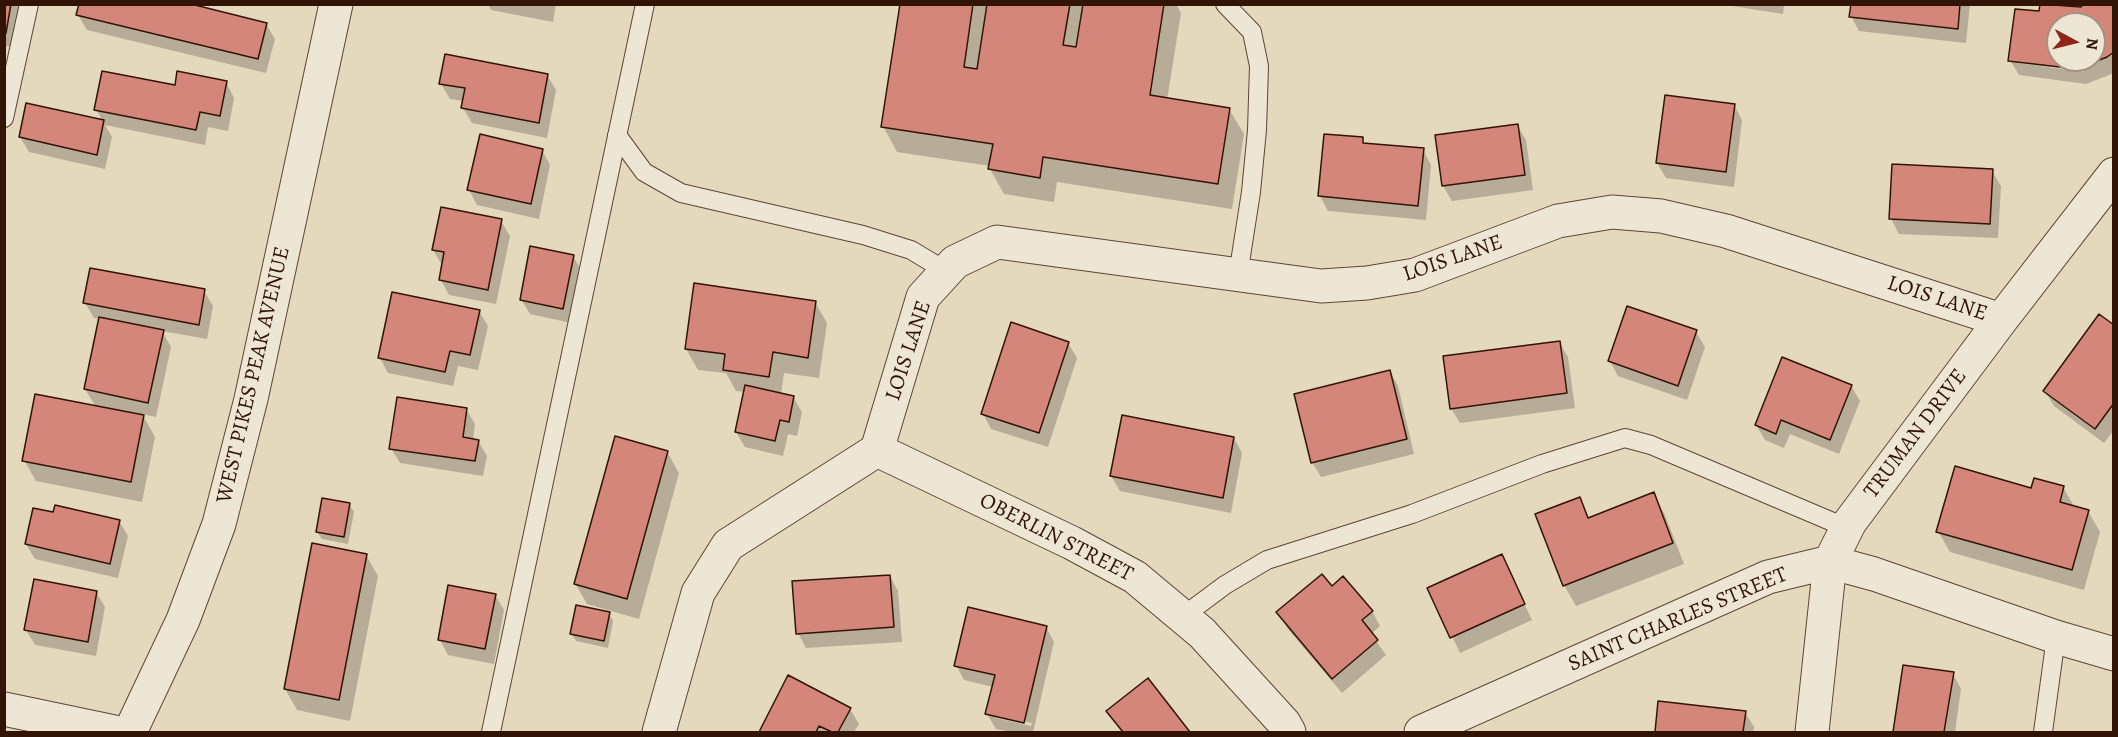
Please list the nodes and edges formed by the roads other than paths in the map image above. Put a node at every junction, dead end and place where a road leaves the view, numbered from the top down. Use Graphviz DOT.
graph roads {
  1 [pos="29,4"];
  2 [pos="336,4"];
  3 [pos="645,4"];
  4 [pos="1225,4"];
  5 [pos="4,118"];
  6 [pos="617,135"];
  7 [pos="2114,174"];
  8 [pos="946,271"];
  9 [pos="1238,275"];
  10 [pos="2001,320"];
  11 [pos="878,450"];
  12 [pos="1847,528"];
  13 [pos="1830,562"];
  14 [pos="1182,617"];
  15 [pos="2056,637"];
  16 [pos="2114,654"];
  17 [pos="4,709"];
  18 [pos="114,732"];
  19 [pos="130,732"];
  20 [pos="491,732"];
  21 [pos="659,732"];
  22 [pos="1289,732"];
  23 [pos="1421,732"];
  24 [pos="1812,732"];
  25 [pos="2043,732"];
  1 -- 5 [label="lane"];
  2 -- 19 [label="street, WEST PIKES PEAK AVENUE"];
  3 -- 6 [label="lane"];
  4 -- 9 [label="lane"];
  6 -- 8 [label="lane"];
  6 -- 20 [label="lane"];
  7 -- 10 [label="street, TRUMAN DRIVE"];
  8 -- 9 [label="street, LOIS LANE"];
  8 -- 11 [label="street, LOIS LANE"];
  9 -- 10 [label="street, LOIS LANE"];
  10 -- 12 [label="street, TRUMAN DRIVE"];
  11 -- 14 [label="street, OBERLIN STREET"];
  11 -- 21 [label="street"];
  12 -- 13 [label="street, TRUMAN DRIVE"];
  12 -- 14 [label="lane"];
  13 -- 15 [label="street, SAINT CHARLES STREET"];
  13 -- 23 [label="street, SAINT CHARLES STREET"];
  13 -- 24 [label="street, TRUMAN DRIVE"];
  14 -- 22 [label="street, OBERLIN STREET"];
  15 -- 16 [label="street, SAINT CHARLES STREET"];
  15 -- 25 [label="lane"];
  17 -- 18 [label="street"];
}
